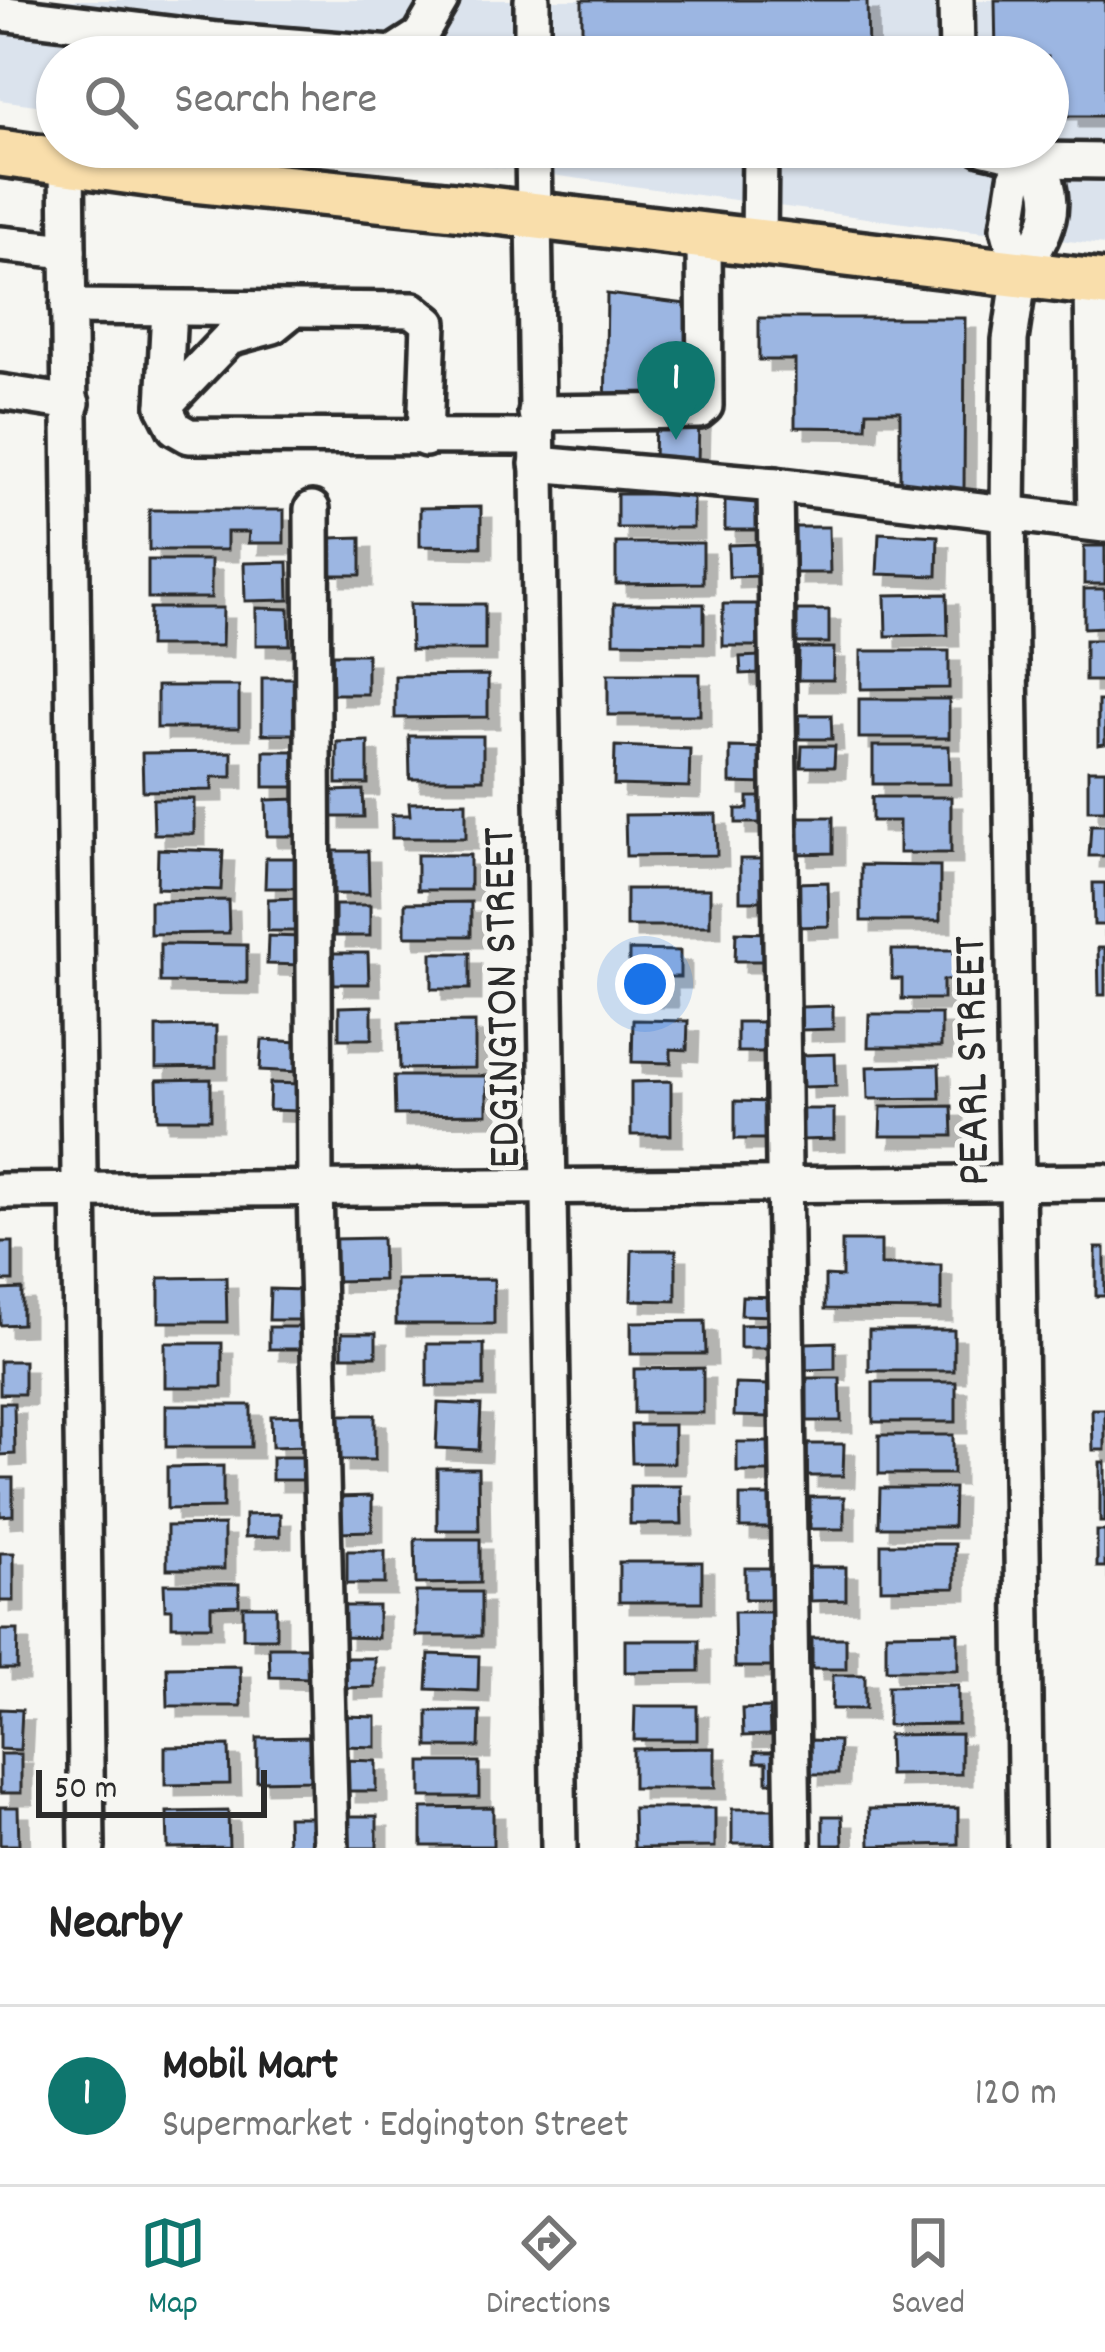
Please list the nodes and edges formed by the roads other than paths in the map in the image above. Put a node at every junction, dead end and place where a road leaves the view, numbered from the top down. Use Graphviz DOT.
graph roads {
  1 [pos="441,0"];
  2 [pos="532,0"];
  3 [pos="956,0"];
  4 [pos="0,13"];
  5 [pos="186,36"];
  6 [pos="420,36"];
  7 [pos="532,36"];
  8 [pos="957,36"];
  9 [pos="0,153"];
  10 [pos="36,158"];
  11 [pos="1069,160"];
  12 [pos="1105,161"];
  13 [pos="67,168"];
  14 [pos="111,168"];
  15 [pos="533,168"];
  16 [pos="760,168"];
  17 [pos="1042,168"];
  18 [pos="534,216"];
  19 [pos="704,237"];
  20 [pos="759,243"];
  21 [pos="0,244"];
  22 [pos="68,251"];
  23 [pos="1019,273"];
  24 [pos="1098,283"];
  25 [pos="68,307"];
  26 [pos="169,309"];
  27 [pos="292,310"];
  28 [pos="0,392"];
  29 [pos="72,403"];
  30 [pos="164,406"];
  31 [pos="537,438"];
  32 [pos="425,439"];
  33 [pos="775,485"];
  34 [pos="312,509"];
  35 [pos="1008,512"];
  36 [pos="1100,524"];
  37 [pos="1105,1182"];
  38 [pos="1018,1183"];
  39 [pos="785,1185"];
  40 [pos="550,1186"];
  41 [pos="315,1188"];
  42 [pos="81,1190"];
  43 [pos="0,1191"];
  44 [pos="87,1848"];
  45 [pos="331,1848"];
  46 [pos="560,1848"];
  47 [pos="793,1848"];
  48 [pos="1026,1848"];
  1 -- 6 [label="street"];
  2 -- 7 [label="street"];
  3 -- 8 [label="street"];
  4 -- 5 [label="street"];
  9 -- 10 [label="main road"];
  11 -- 12 [label="street"];
  13 -- 22 [label="street"];
  14 -- 18 [label="main road"];
  15 -- 18 [label="street, EDGINGTON STREET"];
  16 -- 20 [label="street"];
  17 -- 23 [label="street"];
  18 -- 19 [label="main road"];
  18 -- 31 [label="street, EDGINGTON STREET"];
  19 -- 20 [label="main road"];
  19 -- 31 [label="street"];
  20 -- 23 [label="main road"];
  21 -- 22 [label="street"];
  22 -- 25 [label="street"];
  23 -- 24 [label="main road"];
  23 -- 35 [label="street, PEARL STREET"];
  24 -- 36 [label="street"];
  25 -- 26 [label="street"];
  25 -- 29 [label="street"];
  26 -- 27 [label="street"];
  26 -- 30 [label="street"];
  27 -- 30 [label="street"];
  27 -- 32 [label="street"];
  28 -- 29 [label="street"];
  29 -- 42 [label="street"];
  30 -- 32 [label="street"];
  31 -- 32 [label="street"];
  31 -- 33 [label="street"];
  31 -- 40 [label="street, EDGINGTON STREET"];
  33 -- 35 [label="street"];
  33 -- 39 [label="street"];
  34 -- 41 [label="street"];
  35 -- 36 [label="street"];
  35 -- 38 [label="street, PEARL STREET"];
  37 -- 38 [label="street"];
  38 -- 39 [label="street"];
  38 -- 48 [label="street, PEARL STREET"];
  39 -- 40 [label="street"];
  39 -- 47 [label="street"];
  40 -- 41 [label="street"];
  40 -- 46 [label="street, EDGINGTON STREET"];
  41 -- 42 [label="street"];
  41 -- 45 [label="street"];
  42 -- 43 [label="street"];
  42 -- 44 [label="street"];
}
